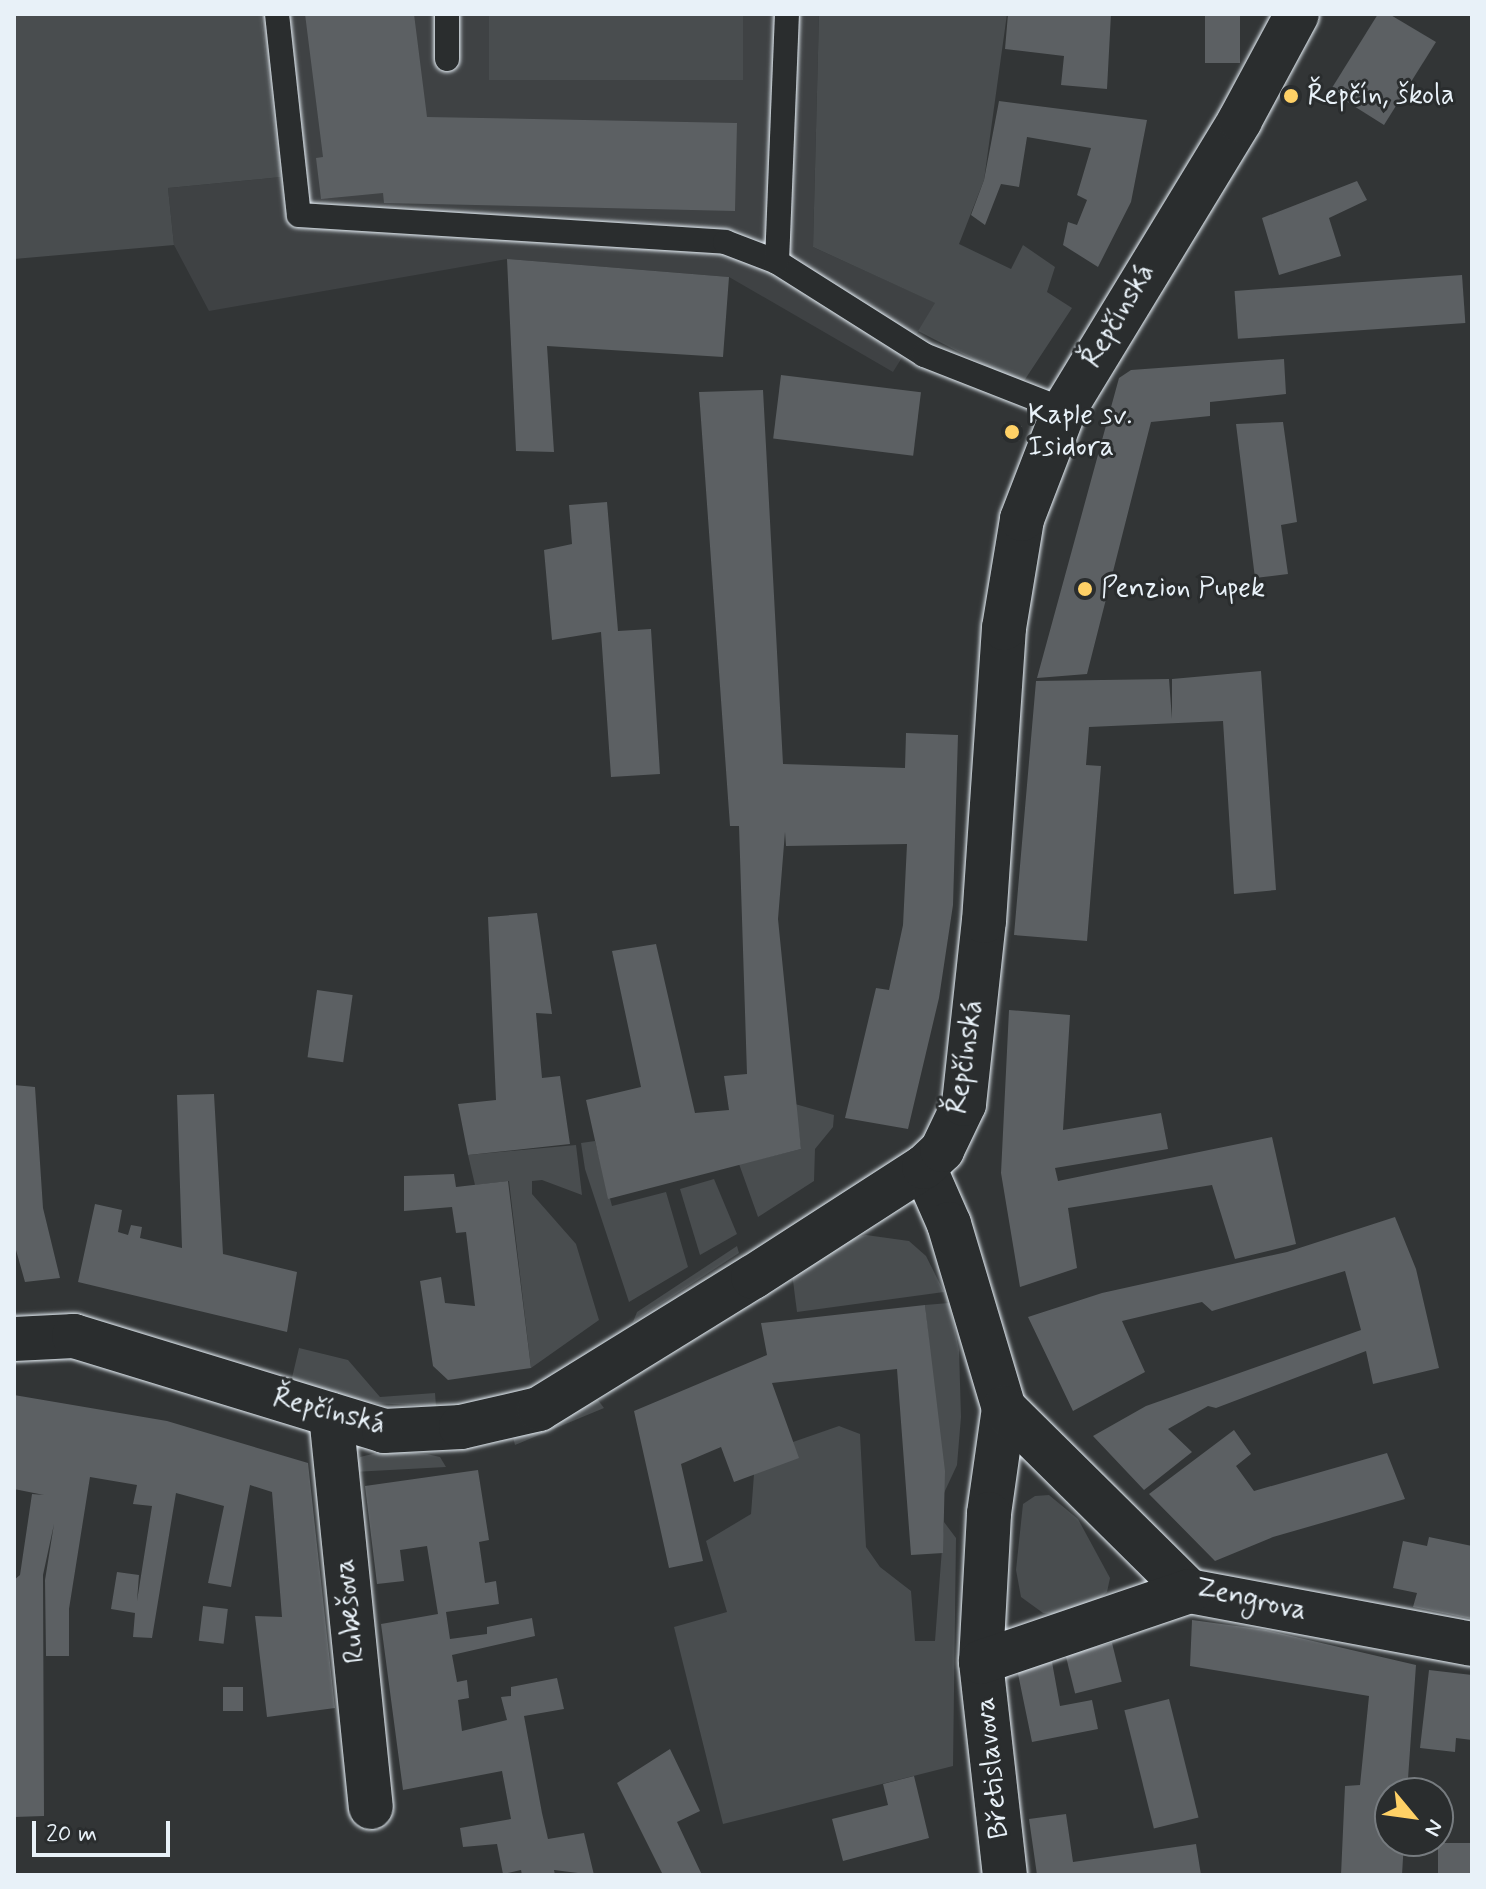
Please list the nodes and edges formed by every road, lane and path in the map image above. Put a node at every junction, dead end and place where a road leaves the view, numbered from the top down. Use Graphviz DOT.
graph roads {
  1 [pos="277,14"];
  2 [pos="447,14"];
  3 [pos="787,14"];
  4 [pos="1297,14"];
  5 [pos="447,59"];
  6 [pos="777,262"];
  7 [pos="1064,410"];
  8 [pos="924,1167"];
  9 [pos="14,1339"];
  10 [pos="1004,1408"];
  11 [pos="331,1415"];
  12 [pos="1189,1591"];
  13 [pos="1472,1644"];
  14 [pos="981,1662"];
  15 [pos="371,1807"];
  16 [pos="1005,1875"];
  1 -- 6 [label="lane"];
  2 -- 5 [label="lane"];
  3 -- 6 [label="lane"];
  4 -- 7 [label="street, Řepčínská"];
  6 -- 7 [label="lane"];
  7 -- 8 [label="street, Řepčínská"];
  8 -- 10 [label="street"];
  8 -- 11 [label="street, Řepčínská"];
  9 -- 11 [label="street, Řepčínská"];
  10 -- 12 [label="street, Zengrova"];
  10 -- 14 [label="street, Břetislavova"];
  11 -- 15 [label="street, Rubešova"];
  12 -- 13 [label="street, Zengrova"];
  12 -- 14 [label="street"];
  14 -- 16 [label="street, Břetislavova"];
}
